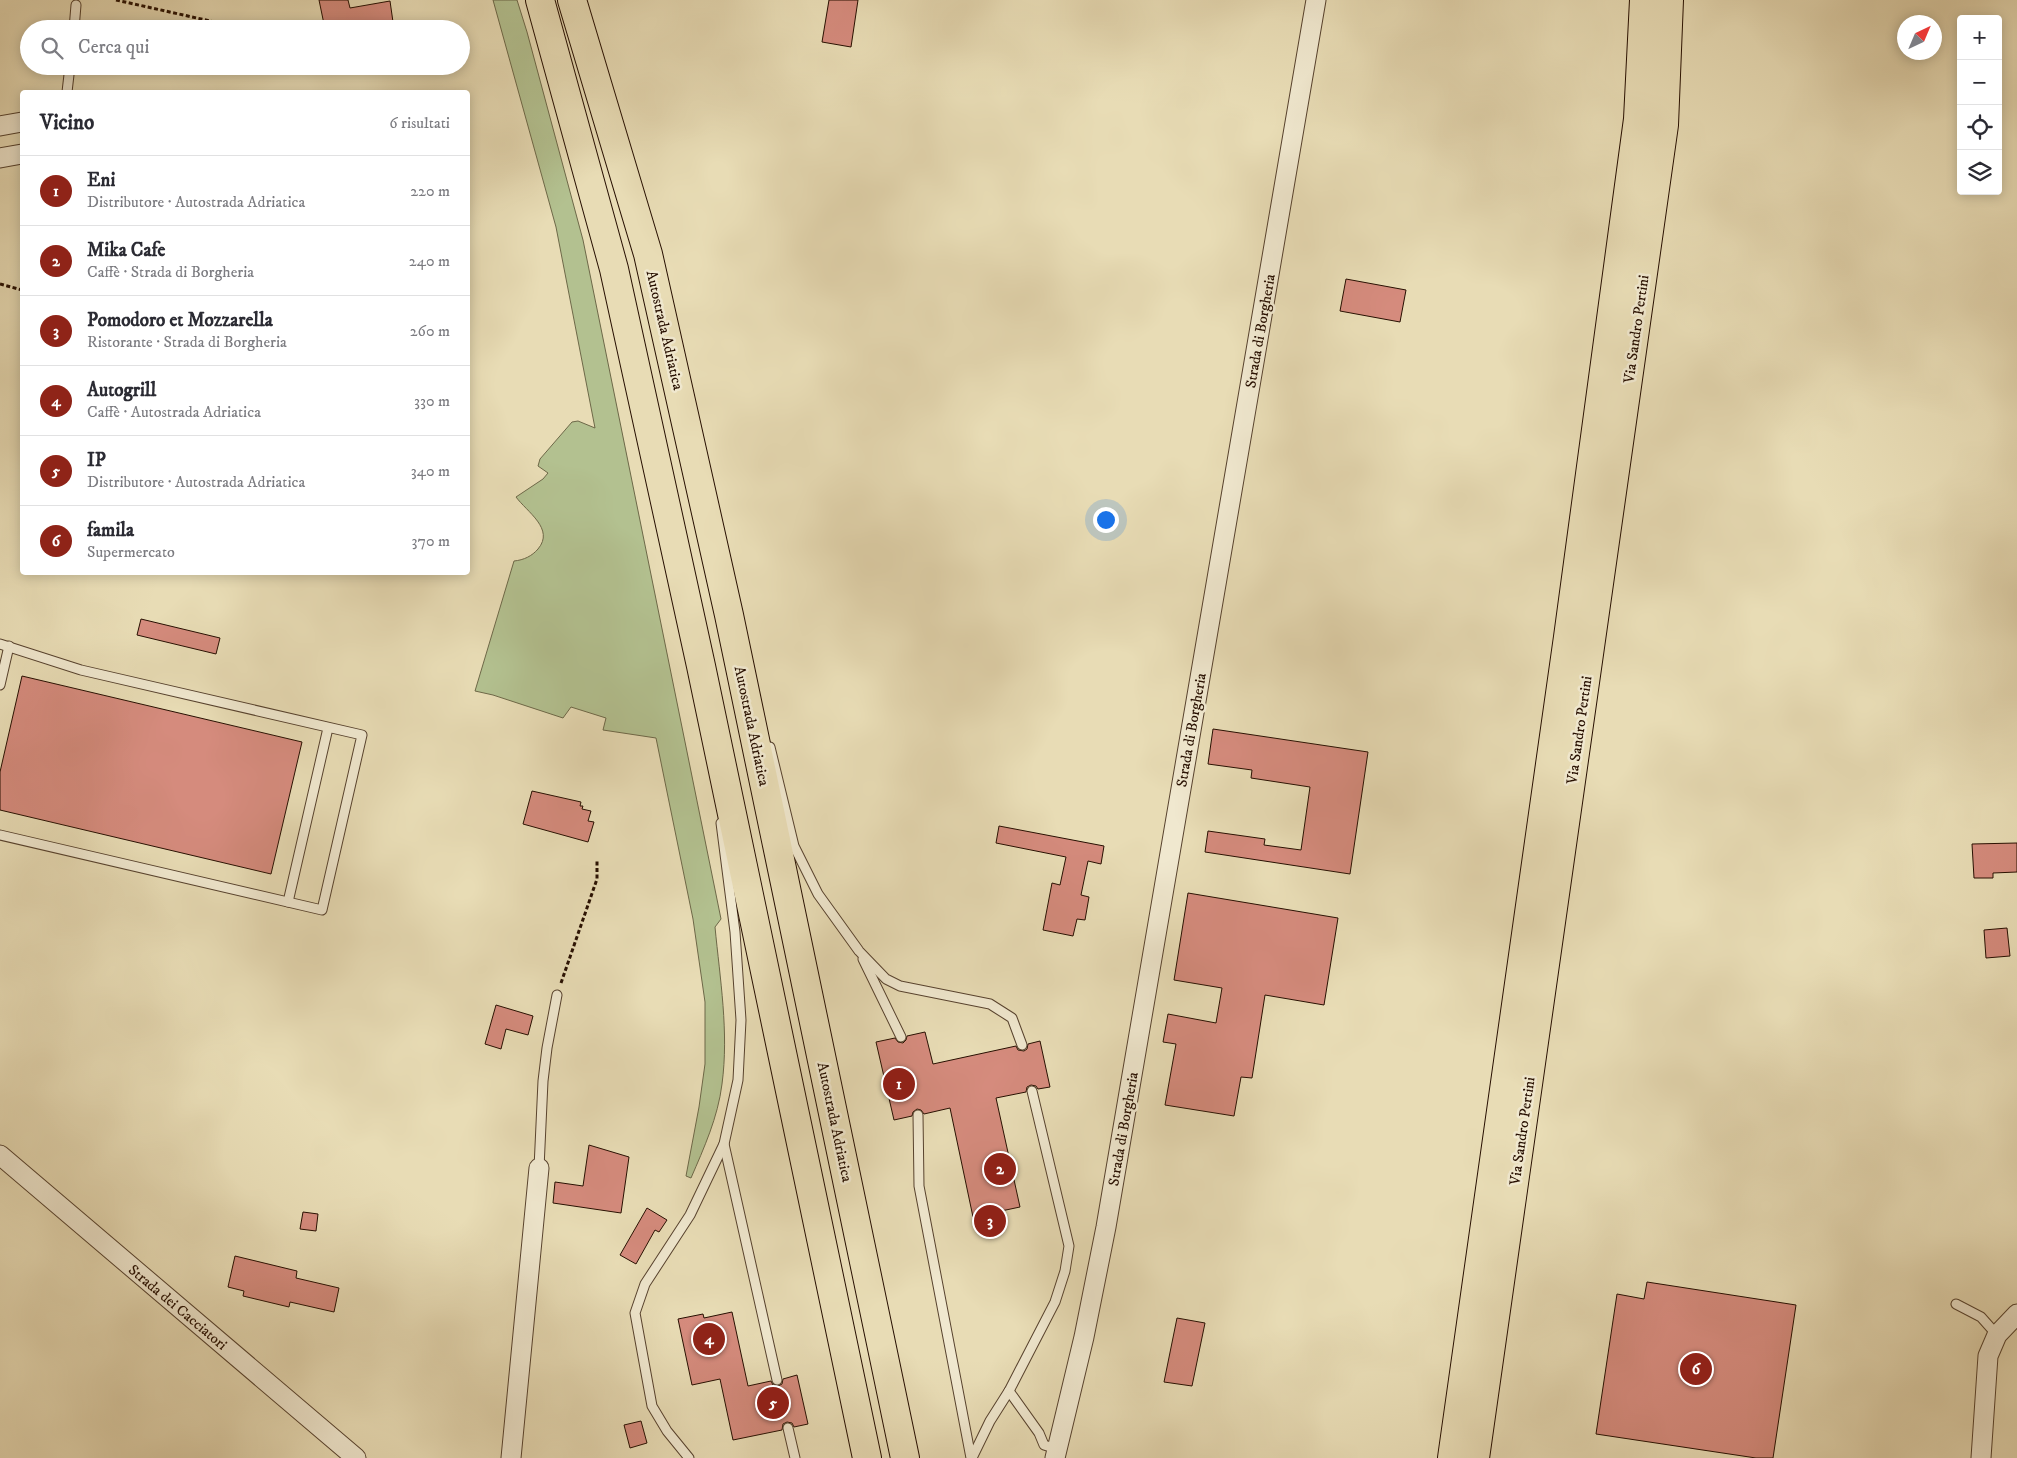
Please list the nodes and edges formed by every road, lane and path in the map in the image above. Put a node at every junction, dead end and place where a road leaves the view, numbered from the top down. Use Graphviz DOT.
graph roads {
  1 [pos="116,0"];
  2 [pos="540,0"];
  3 [pos="572,0"];
  4 [pos="1316,0"];
  5 [pos="1644,0"];
  6 [pos="1669,0"];
  7 [pos="76,5"];
  8 [pos="75,20"];
  9 [pos="206,20"];
  10 [pos="69,75"];
  11 [pos="67,90"];
  12 [pos="20,122"];
  13 [pos="0,126"];
  14 [pos="20,154"];
  15 [pos="0,158"];
  16 [pos="0,284"];
  17 [pos="20,289"];
  18 [pos="729,614"];
  19 [pos="4,645"];
  20 [pos="701,666"];
  21 [pos="0,685"];
  22 [pos="754,689"];
  23 [pos="328,728"];
  24 [pos="768,736"];
  25 [pos="716,785"];
  26 [pos="720,814"];
  27 [pos="0,835"];
  28 [pos="597,861"];
  29 [pos="288,902"];
  30 [pos="859,951"];
  31 [pos="557,996"];
  32 [pos="901,1037"];
  33 [pos="1022,1045"];
  34 [pos="1032,1091"];
  35 [pos="918,1115"];
  36 [pos="724,1144"];
  37 [pos="0,1155"];
  38 [pos="539,1168"];
  39 [pos="1956,1304"];
  40 [pos="2017,1314"];
  41 [pos="2017,1333"];
  42 [pos="1997,1335"];
  43 [pos="777,1380"];
  44 [pos="1009,1391"];
  45 [pos="788,1428"];
  46 [pos="1056,1454"];
  47 [pos="356,1458"];
  48 [pos="511,1458"];
  49 [pos="688,1458"];
  50 [pos="794,1458"];
  51 [pos="867,1458"];
  52 [pos="905,1458"];
  53 [pos="972,1458"];
  54 [pos="1452,1458"];
  55 [pos="1475,1458"];
  56 [pos="1981,1458"];
  1 -- 9 [label="path"];
  2 -- 20 [label="main road"];
  3 -- 18 [label="main road, Autostrada Adriatica"];
  4 -- 46 [label="street, Strada di Borgheria"];
  5 -- 54 [label="main road, Via Sandro Pertini"];
  6 -- 55 [label="main road, Via Sandro Pertini"];
  7 -- 8 [label="lane"];
  10 -- 11 [label="lane"];
  12 -- 13 [label="street"];
  14 -- 15 [label="street"];
  16 -- 17 [label="path"];
  18 -- 22 [label="lane"];
  18 -- 52 [label="main road, Autostrada Adriatica"];
  19 -- 21 [label="lane"];
  19 -- 23 [label="lane"];
  20 -- 25 [label="lane"];
  20 -- 51 [label="main road"];
  23 -- 29 [label="lane"];
  23 -- 29 [label="lane"];
  24 -- 30 [label="lane"];
  26 -- 36 [label="lane"];
  27 -- 29 [label="lane"];
  28 -- 31 [label="path"];
  30 -- 32 [label="lane"];
  30 -- 33 [label="lane"];
  31 -- 38 [label="lane"];
  34 -- 44 [label="lane"];
  35 -- 53 [label="lane"];
  36 -- 43 [label="lane"];
  36 -- 49 [label="lane"];
  37 -- 47 [label="street, Strada dei Cacciatori"];
  38 -- 48 [label="street"];
  39 -- 42 [label="lane"];
  40 -- 42 [label="street"];
  41 -- 42 [label="street"];
  42 -- 56 [label="street"];
  44 -- 46 [label="lane"];
  44 -- 53 [label="lane"];
  45 -- 50 [label="lane"];
}
